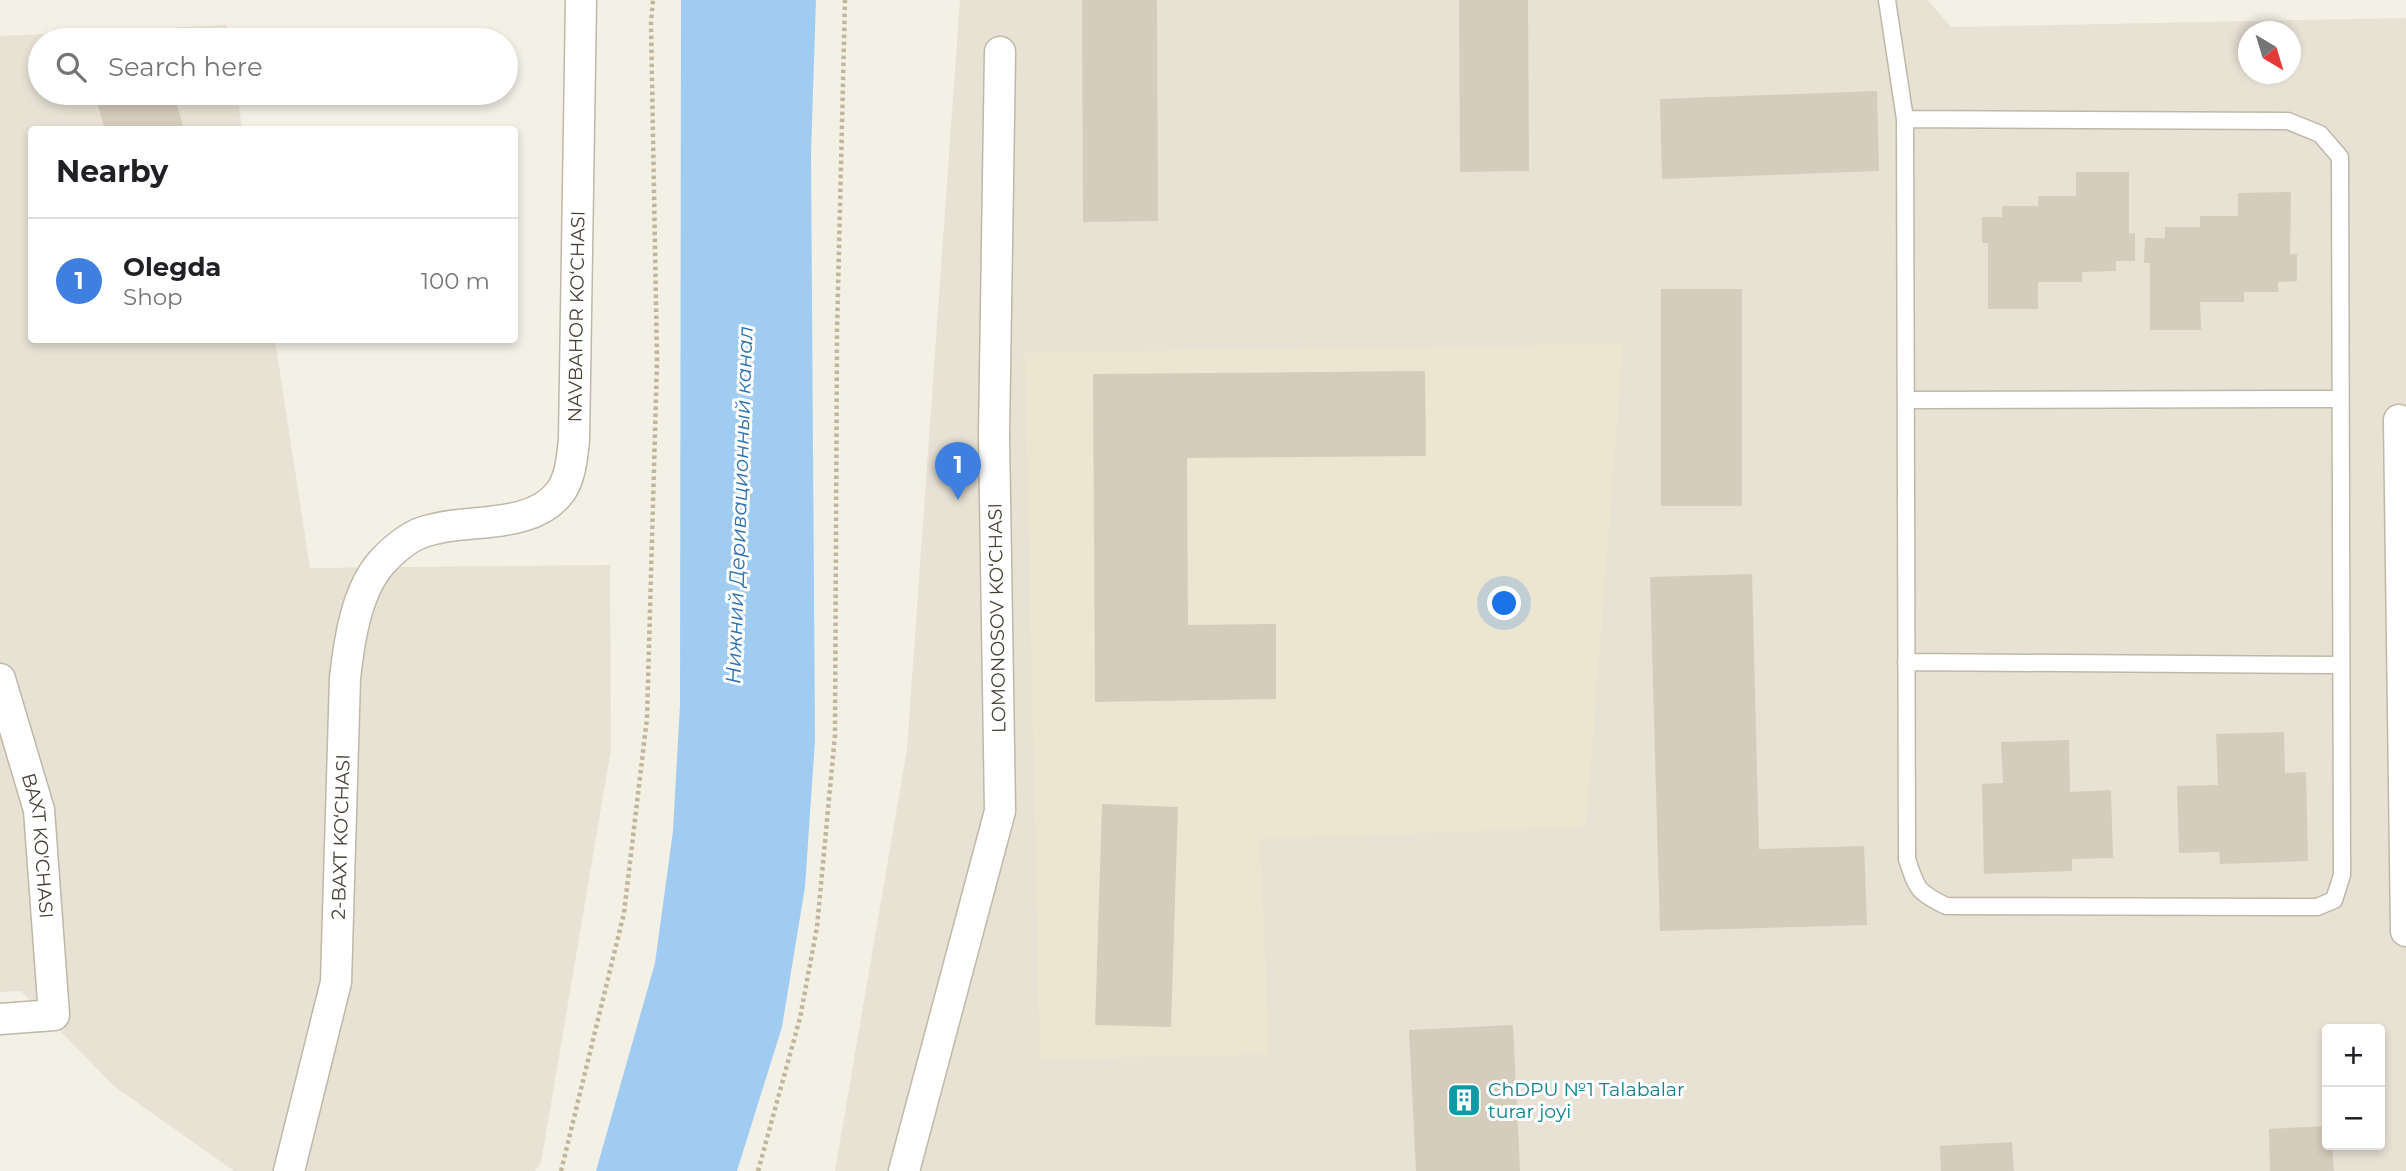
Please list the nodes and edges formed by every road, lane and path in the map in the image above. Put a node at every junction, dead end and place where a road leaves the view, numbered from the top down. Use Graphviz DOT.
graph roads {
  1 [pos="581,0"];
  2 [pos="653,0"];
  3 [pos="845,0"];
  4 [pos="1887,0"];
  5 [pos="1000,52"];
  6 [pos="1905,118"];
  7 [pos="2340,399"];
  8 [pos="1906,400"];
  9 [pos="2399,420"];
  10 [pos="429,530"];
  11 [pos="1906,662"];
  12 [pos="2340,665"];
  13 [pos="0,679"];
  14 [pos="2406,931"];
  15 [pos="0,1019"];
  16 [pos="289,1171"];
  17 [pos="561,1171"];
  18 [pos="758,1171"];
  19 [pos="904,1171"];
  1 -- 10 [label="street, NAVBAHOR KO‘CHASI"];
  2 -- 17 [label="path"];
  3 -- 18 [label="path"];
  4 -- 6 [label="lane"];
  5 -- 19 [label="street, LOMONOSOV KO‘CHASI"];
  6 -- 7 [label="lane"];
  6 -- 8 [label="lane"];
  7 -- 8 [label="lane"];
  7 -- 12 [label="lane"];
  8 -- 11 [label="lane"];
  9 -- 14 [label="street"];
  10 -- 16 [label="street, 2-BAXT KO‘CHASI"];
  11 -- 12 [label="lane"];
  11 -- 12 [label="lane"];
  13 -- 15 [label="street, BAXT KO'CHASI"];
}
